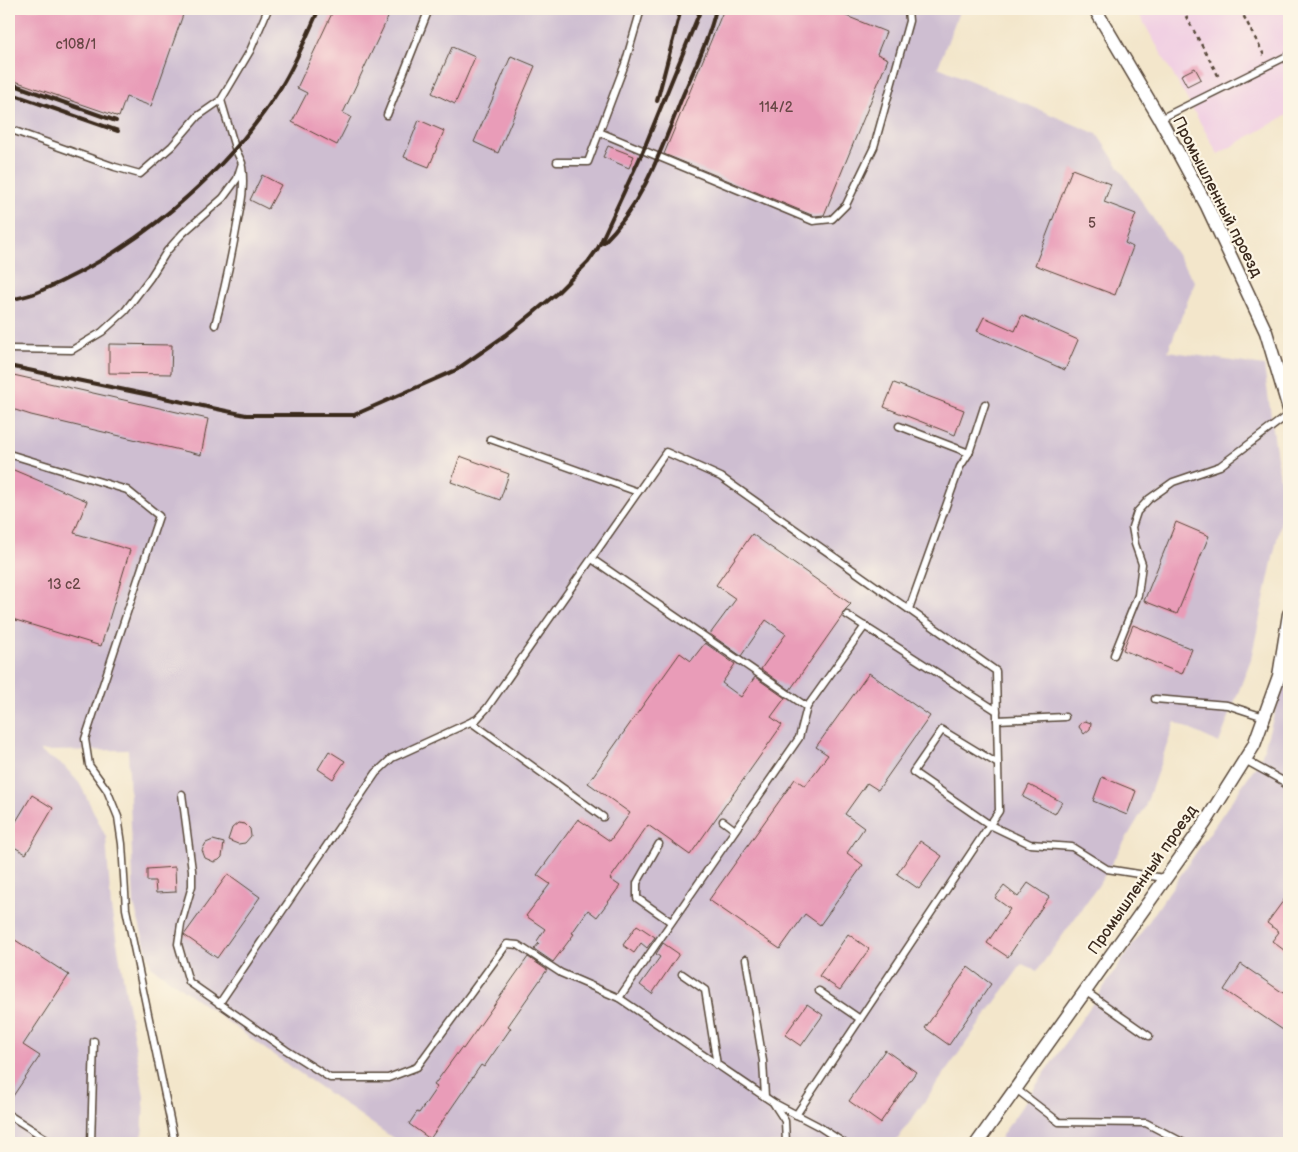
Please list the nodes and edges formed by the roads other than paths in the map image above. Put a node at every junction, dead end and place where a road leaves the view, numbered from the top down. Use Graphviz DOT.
graph roads {
  1 [pos="268,9"];
  2 [pos="430,9"];
  3 [pos="641,9"];
  4 [pos="908,9"];
  5 [pos="1095,9"];
  6 [pos="1289,55"];
  7 [pos="221,100"];
  8 [pos="387,115"];
  9 [pos="1160,119"];
  10 [pos="9,129"];
  11 [pos="599,132"];
  12 [pos="557,162"];
  13 [pos="242,164"];
  14 [pos="215,325"];
  15 [pos="9,349"];
  16 [pos="985,404"];
  17 [pos="1289,409"];
  18 [pos="1289,414"];
  19 [pos="899,426"];
  20 [pos="490,439"];
  21 [pos="969,452"];
  22 [pos="9,454"];
  23 [pos="638,492"];
  24 [pos="592,559"];
  25 [pos="909,609"];
  26 [pos="1289,614"];
  27 [pos="847,615"];
  28 [pos="865,626"];
  29 [pos="1114,654"];
  30 [pos="1155,699"];
  31 [pos="807,708"];
  32 [pos="997,711"];
  33 [pos="1065,717"];
  34 [pos="1264,717"];
  35 [pos="997,720"];
  36 [pos="471,722"];
  37 [pos="1245,760"];
  38 [pos="998,764"];
  39 [pos="1289,791"];
  40 [pos="182,794"];
  41 [pos="604,817"];
  42 [pos="723,821"];
  43 [pos="990,825"];
  44 [pos="735,830"];
  45 [pos="659,844"];
  46 [pos="1164,878"];
  47 [pos="671,922"];
  48 [pos="746,959"];
  49 [pos="682,974"];
  50 [pos="819,991"];
  51 [pos="1085,991"];
  52 [pos="618,998"];
  53 [pos="219,1004"];
  54 [pos="860,1019"];
  55 [pos="1149,1036"];
  56 [pos="94,1041"];
  57 [pos="717,1065"];
  58 [pos="1016,1089"];
  59 [pos="765,1097"];
  60 [pos="774,1103"];
  61 [pos="9,1115"];
  62 [pos="796,1115"];
  63 [pos="981,1141"];
  64 [pos="53,1143"];
  65 [pos="91,1143"];
  66 [pos="175,1143"];
  67 [pos="786,1143"];
  68 [pos="844,1143"];
  69 [pos="1184,1143"];
  1 -- 7 [label="lane"];
  2 -- 8 [label="lane"];
  3 -- 11 [label="lane"];
  4 -- 11 [label="lane"];
  5 -- 9 [label="street, Промышленный проезд"];
  6 -- 9 [label="lane"];
  7 -- 10 [label="lane"];
  7 -- 13 [label="lane"];
  9 -- 17 [label="street, Промышленный проезд"];
  11 -- 12 [label="lane"];
  13 -- 14 [label="lane"];
  13 -- 15 [label="lane"];
  16 -- 21 [label="lane"];
  18 -- 29 [label="lane"];
  19 -- 21 [label="lane"];
  20 -- 23 [label="lane"];
  21 -- 25 [label="lane"];
  22 -- 66 [label="lane"];
  23 -- 24 [label="lane"];
  23 -- 25 [label="lane"];
  24 -- 31 [label="lane"];
  24 -- 36 [label="lane"];
  25 -- 32 [label="lane"];
  26 -- 34 [label="street, Промышленный проезд"];
  27 -- 28 [label="lane"];
  28 -- 31 [label="lane"];
  28 -- 32 [label="lane"];
  30 -- 34 [label="lane"];
  31 -- 44 [label="lane"];
  32 -- 35 [label="lane"];
  33 -- 35 [label="lane"];
  34 -- 37 [label="street, Промышленный проезд"];
  35 -- 38 [label="lane"];
  36 -- 41 [label="lane"];
  36 -- 53 [label="lane"];
  37 -- 39 [label="lane"];
  37 -- 46 [label="street, Промышленный проезд"];
  38 -- 43 [label="lane"];
  38 -- 43 [label="lane"];
  40 -- 53 [label="lane"];
  42 -- 44 [label="lane"];
  43 -- 46 [label="lane"];
  43 -- 54 [label="lane"];
  44 -- 47 [label="lane"];
  45 -- 47 [label="lane"];
  46 -- 51 [label="street, Промышленный проезд"];
  47 -- 52 [label="lane"];
  48 -- 59 [label="lane"];
  49 -- 57 [label="lane"];
  50 -- 54 [label="lane"];
  51 -- 55 [label="lane"];
  51 -- 58 [label="street, Промышленный проезд"];
  52 -- 53 [label="lane"];
  52 -- 57 [label="lane"];
  54 -- 62 [label="lane"];
  56 -- 65 [label="lane"];
  57 -- 59 [label="lane"];
  58 -- 63 [label="street, Промышленный проезд"];
  58 -- 69 [label="lane"];
  59 -- 60 [label="lane"];
  60 -- 62 [label="lane"];
  60 -- 67 [label="lane"];
  61 -- 64 [label="lane"];
  62 -- 68 [label="lane"];
}
